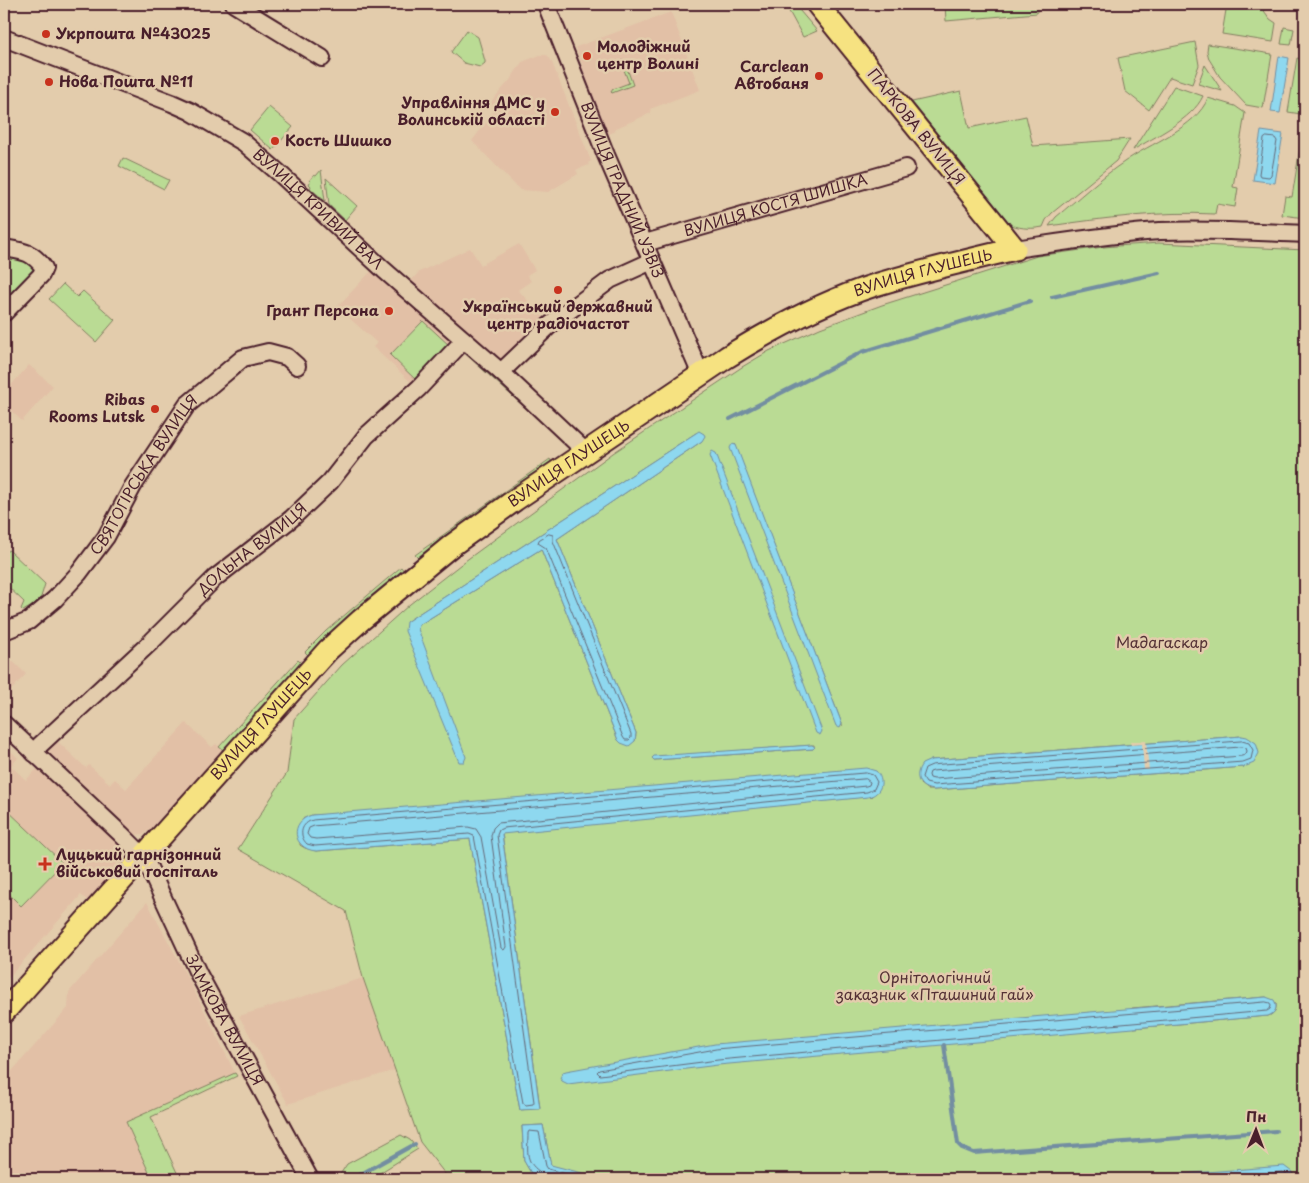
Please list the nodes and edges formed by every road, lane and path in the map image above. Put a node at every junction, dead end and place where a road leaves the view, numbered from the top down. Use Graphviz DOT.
graph roads {
  1 [pos="234,4"];
  2 [pos="546,4"];
  3 [pos="816,4"];
  4 [pos="4,38"];
  5 [pos="322,58"];
  6 [pos="906,168"];
  7 [pos="1305,234"];
  8 [pos="645,243"];
  9 [pos="4,248"];
  10 [pos="1015,249"];
  11 [pos="652,261"];
  12 [pos="4,313"];
  13 [pos="464,340"];
  14 [pos="297,366"];
  15 [pos="501,372"];
  16 [pos="701,375"];
  17 [pos="586,452"];
  18 [pos="4,631"];
  19 [pos="4,724"];
  20 [pos="34,753"];
  21 [pos="144,857"];
  22 [pos="4,1012"];
  23 [pos="310,1179"];
  1 -- 5 [label="street"];
  2 -- 8 [label="street, ВУЛИЦЯ ГРАДНИЙ УЗВІЗ"];
  3 -- 10 [label="main road, ПАРКОВА ВУЛИЦЯ"];
  4 -- 13 [label="street, ВУЛИЦЯ КРИВИЙ ВАЛ"];
  6 -- 8 [label="street, ВУЛИЦЯ КОСТЯ ШИШКА"];
  7 -- 10 [label="street, ВУЛИЦЯ ГЛУШЕЦЬ"];
  8 -- 11 [label="street, ВУЛИЦЯ ГРАДНИЙ УЗВІЗ"];
  9 -- 12 [label="street"];
  10 -- 16 [label="main road, ВУЛИЦЯ ГЛУШЕЦЬ"];
  11 -- 15 [label="street"];
  11 -- 16 [label="street, ВУЛИЦЯ ГРАДНИЙ УЗВІЗ"];
  13 -- 15 [label="street, ВУЛИЦЯ КРИВИЙ ВАЛ"];
  13 -- 20 [label="street, ДОЛЬНА ВУЛИЦЯ"];
  14 -- 18 [label="street, СВЯТОГІРСЬКА ВУЛИЦЯ"];
  15 -- 17 [label="street, ВУЛИЦЯ КРИВИЙ ВАЛ"];
  16 -- 17 [label="main road, ВУЛИЦЯ ГЛУШЕЦЬ"];
  17 -- 21 [label="main road, ВУЛИЦЯ ГЛУШЕЦЬ"];
  19 -- 20 [label="street, ЗАМКОВА ВУЛИЦЯ"];
  20 -- 21 [label="street, ЗАМКОВА ВУЛИЦЯ"];
  21 -- 22 [label="main road, ВУЛИЦЯ ГЛУШЕЦЬ"];
  21 -- 23 [label="street, ЗАМКОВА ВУЛИЦЯ"];
}
